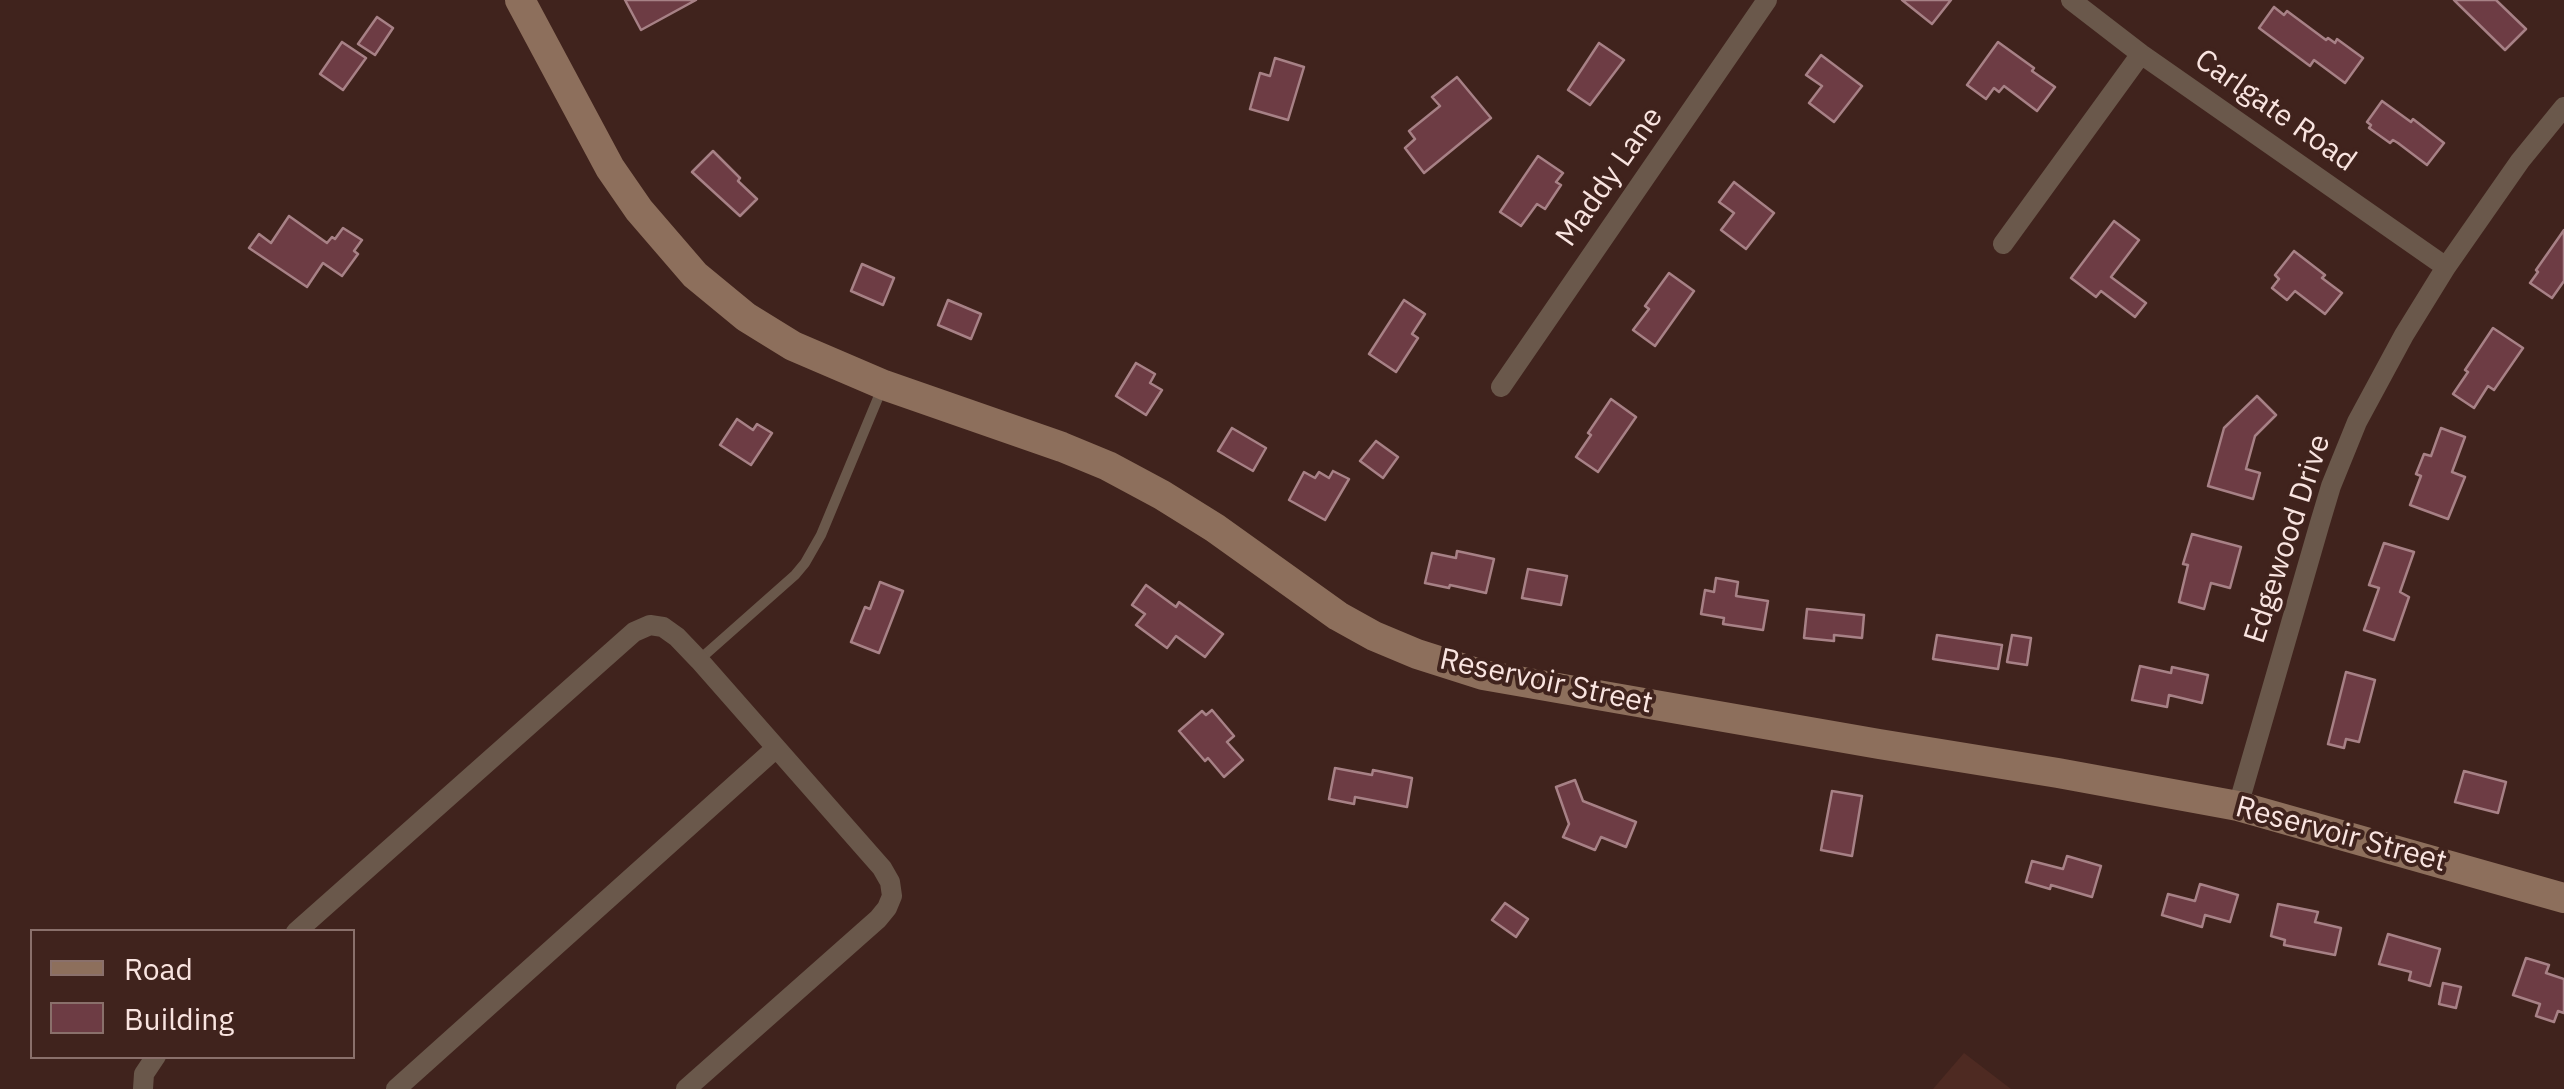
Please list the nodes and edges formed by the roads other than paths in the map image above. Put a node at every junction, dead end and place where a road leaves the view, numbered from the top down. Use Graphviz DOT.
graph roads {
  1 [pos="520,0"];
  2 [pos="1767,0"];
  3 [pos="2072,0"];
  4 [pos="2140,54"];
  5 [pos="2564,108"];
  6 [pos="2003,244"];
  7 [pos="2446,267"];
  8 [pos="884,386"];
  9 [pos="1501,386"];
  10 [pos="698,660"];
  11 [pos="775,749"];
  12 [pos="2238,806"];
  13 [pos="2564,898"];
  14 [pos="299,929"];
  15 [pos="154,1059"];
  16 [pos="143,1089"];
  17 [pos="396,1089"];
  18 [pos="686,1089"];
  1 -- 8 [label="street, Reservoir Street"];
  2 -- 9 [label="street, Maddy Lane"];
  3 -- 4 [label="street, Carlgate Road"];
  4 -- 6 [label="street"];
  4 -- 7 [label="street, Carlgate Road"];
  5 -- 7 [label="street, Edgewood Drive"];
  7 -- 12 [label="street, Edgewood Drive"];
  8 -- 10 [label="lane"];
  8 -- 12 [label="street, Reservoir Street"];
  10 -- 11 [label="street"];
  10 -- 14 [label="street"];
  11 -- 17 [label="street"];
  11 -- 18 [label="street"];
  12 -- 13 [label="street, Reservoir Street"];
  15 -- 16 [label="street"];
}
